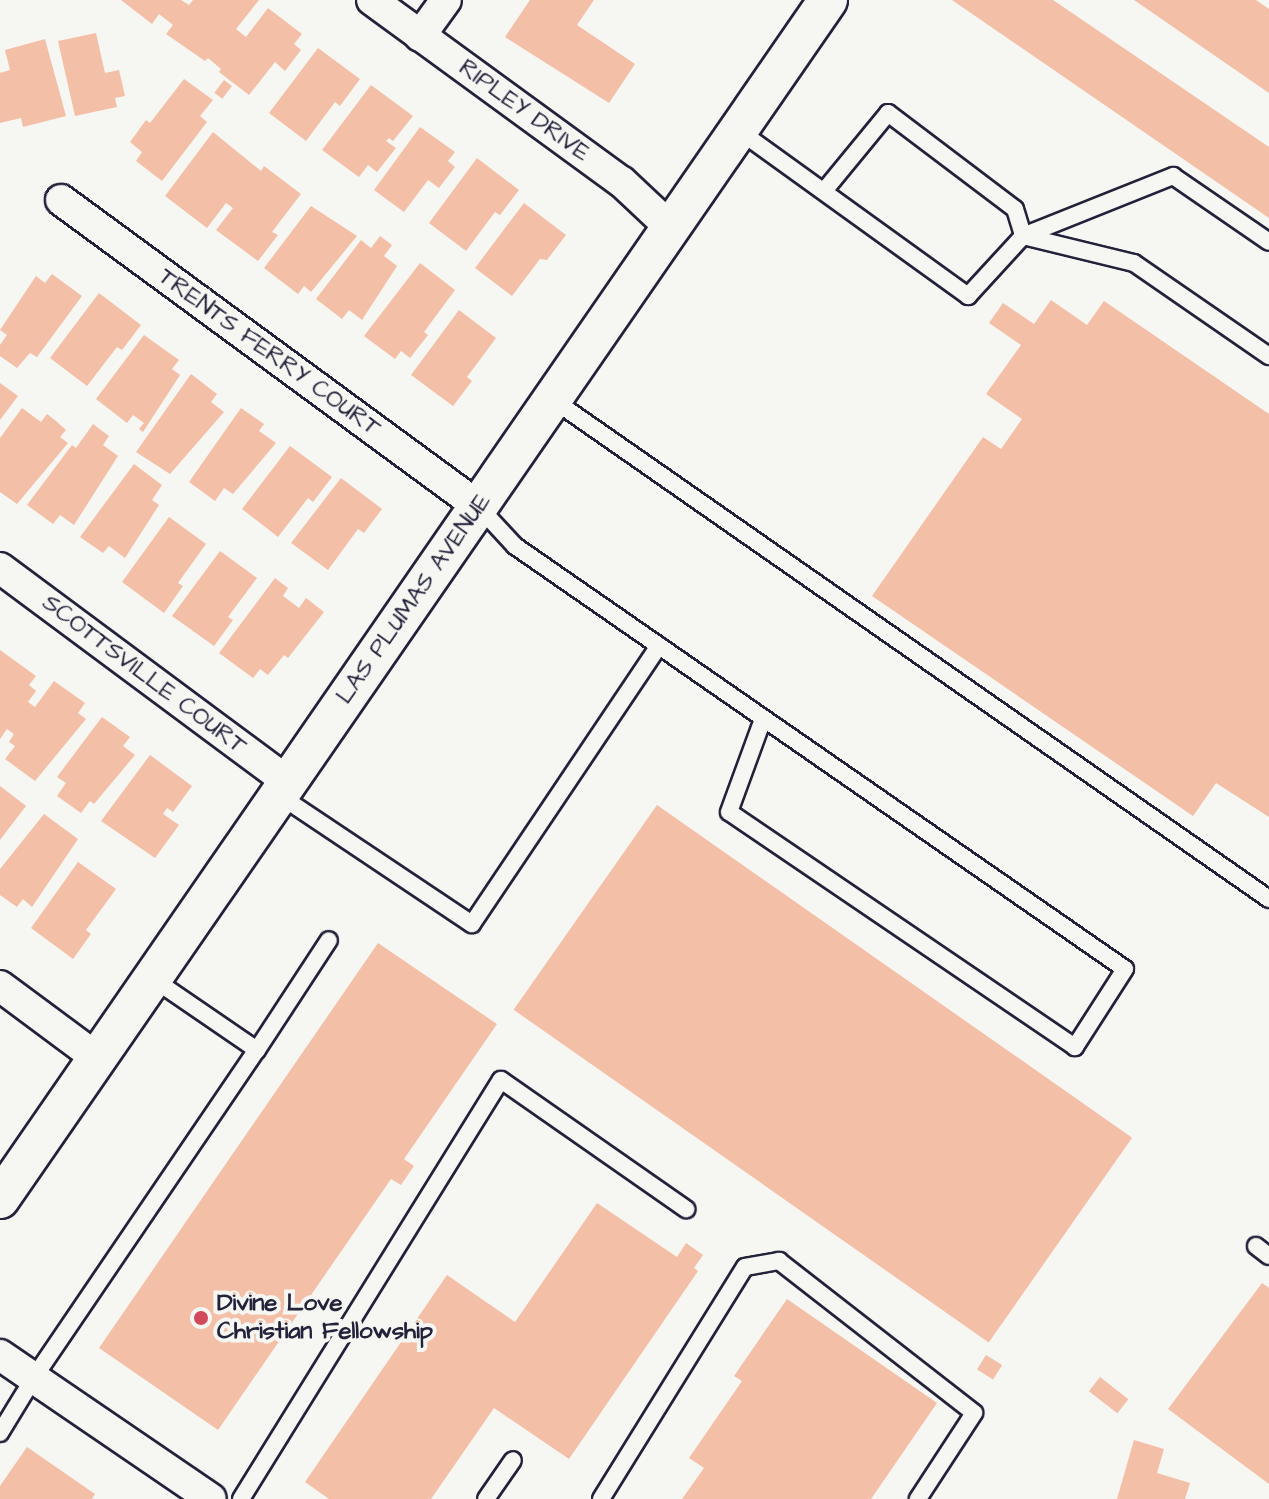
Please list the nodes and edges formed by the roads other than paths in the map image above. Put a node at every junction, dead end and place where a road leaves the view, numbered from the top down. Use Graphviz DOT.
graph roads {
  1 [pos="372,0"];
  2 [pos="446,0"];
  3 [pos="828,0"];
  4 [pos="420,36"];
  5 [pos="738,130"];
  6 [pos="831,196"];
  7 [pos="61,200"];
  8 [pos="670,227"];
  9 [pos="1023,236"];
  10 [pos="1269,242"];
  11 [pos="1269,356"];
  12 [pos="552,399"];
  13 [pos="478,506"];
  14 [pos="0,568"];
  15 [pos="659,646"];
  16 [pos="763,719"];
  17 [pos="283,788"];
  18 [pos="1269,899"];
  19 [pos="329,940"];
  20 [pos="152,978"];
  21 [pos="0,986"];
  22 [pos="257,1050"];
  23 [pos="97,1058"];
  24 [pos="0,1199"];
  25 [pos="686,1209"];
  26 [pos="0,1355"];
  27 [pos="33,1379"];
  28 [pos="0,1433"];
  29 [pos="513,1460"];
  30 [pos="178,1490"];
  31 [pos="211,1499"];
  32 [pos="241,1499"];
  33 [pos="486,1499"];
  34 [pos="601,1499"];
  35 [pos="918,1499"];
  1 -- 4 [label="street, RIPLEY DRIVE"];
  2 -- 4 [label="street"];
  3 -- 5 [label="street, LAS PLUMAS AVENUE"];
  4 -- 8 [label="street, RIPLEY DRIVE"];
  5 -- 6 [label="lane"];
  5 -- 8 [label="street, LAS PLUMAS AVENUE"];
  6 -- 9 [label="lane"];
  6 -- 9 [label="lane"];
  7 -- 13 [label="street, TRENTS FERRY COURT"];
  8 -- 12 [label="street, LAS PLUMAS AVENUE"];
  9 -- 10 [label="lane"];
  9 -- 11 [label="lane"];
  12 -- 13 [label="street, LAS PLUMAS AVENUE"];
  12 -- 18 [label="lane"];
  13 -- 15 [label="lane"];
  13 -- 17 [label="street, LAS PLUMAS AVENUE"];
  14 -- 17 [label="street, SCOTTSVILLE COURT"];
  15 -- 16 [label="lane"];
  15 -- 17 [label="lane"];
  16 -- 16 [label="lane"];
  17 -- 20 [label="street, LAS PLUMAS AVENUE"];
  19 -- 22 [label="lane"];
  20 -- 22 [label="lane"];
  20 -- 23 [label="street, LAS PLUMAS AVENUE"];
  21 -- 23 [label="street"];
  22 -- 27 [label="lane"];
  23 -- 24 [label="street, LAS PLUMAS AVENUE"];
  25 -- 32 [label="lane"];
  26 -- 27 [label="street"];
  27 -- 28 [label="lane"];
  27 -- 30 [label="street"];
  29 -- 33 [label="lane"];
  30 -- 31 [label="street"];
  34 -- 35 [label="lane"];
}
